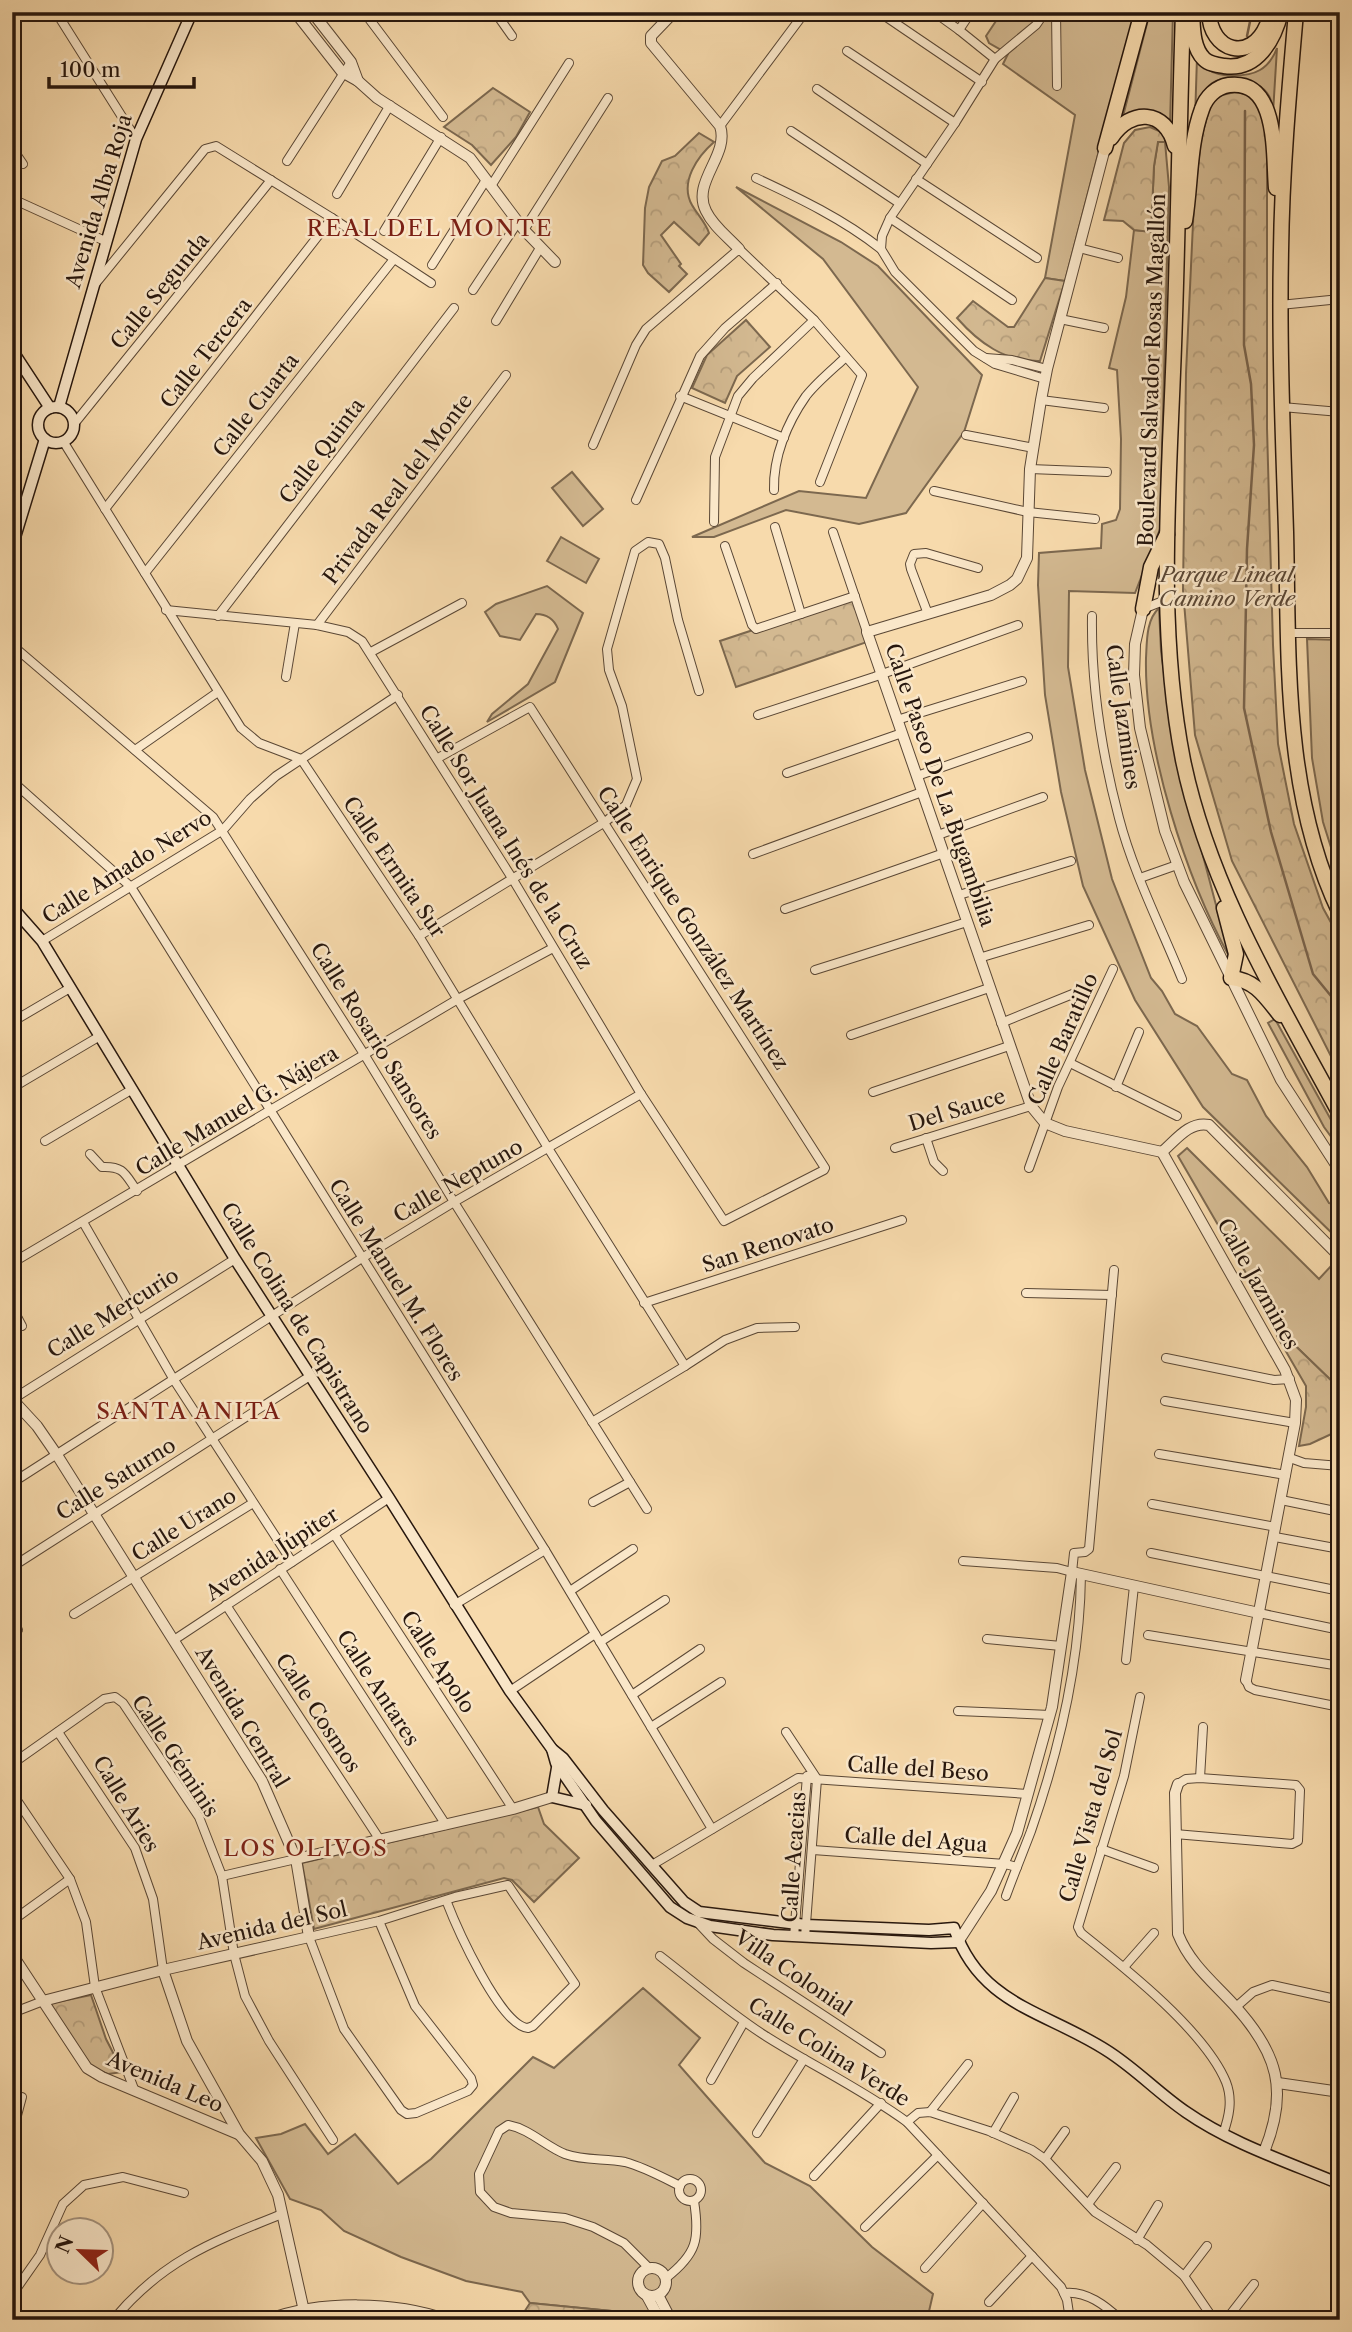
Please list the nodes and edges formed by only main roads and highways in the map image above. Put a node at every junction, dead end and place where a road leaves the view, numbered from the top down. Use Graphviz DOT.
graph roads {
  1 [pos="192,12"];
  2 [pos="1142,12"];
  3 [pos="1183,12"];
  4 [pos="1192,12"];
  5 [pos="1209,12"];
  6 [pos="1272,12"];
  7 [pos="1281,12"];
  8 [pos="1296,12"];
  9 [pos="1178,170"];
  10 [pos="1281,247"];
  11 [pos="1177,281"];
  12 [pos="12,350"];
  13 [pos="55,407"];
  14 [pos="45,439"];
  15 [pos="1167,533"];
  16 [pos="12,547"];
  17 [pos="1143,610"];
  18 [pos="1205,839"];
  19 [pos="12,907"];
  20 [pos="1339,908"];
  21 [pos="1302,1044"];
  22 [pos="1340,1114"];
  23 [pos="559,1761"];
  24 [pos="590,1803"];
  25 [pos="698,1917"];
  26 [pos="958,1942"];
  27 [pos="1340,2184"];
  1 -- 13 [label="main road, Avenida Alba Roja"];
  2 -- 9 [label="highway"];
  3 -- 9 [label="highway, Boulevard Salvador Rosas Magallón"];
  4 -- 7 [label="highway"];
  5 -- 6 [label="highway"];
  8 -- 10 [label="highway"];
  9 -- 11 [label="highway, Boulevard Salvador Rosas Magallón"];
  10 -- 11 [label="highway"];
  10 -- 20 [label="highway"];
  11 -- 15 [label="highway, Boulevard Salvador Rosas Magallón"];
  12 -- 13 [label="main road"];
  13 -- 14 [label="main road"];
  13 -- 14 [label="main road"];
  14 -- 16 [label="main road"];
  15 -- 17 [label="highway"];
  15 -- 18 [label="highway, Boulevard Salvador Rosas Magallón"];
  18 -- 21 [label="highway, Boulevard Salvador Rosas Magallón"];
  18 -- 21 [label="highway"];
  19 -- 23 [label="main road, Calle Colina de Capistrano"];
  21 -- 22 [label="highway, Boulevard Salvador Rosas Magallón"];
  23 -- 24 [label="main road, Calle Colina de Capistrano"];
  23 -- 24 [label="main road"];
  24 -- 25 [label="main road, Calle Colina de Capistrano"];
  24 -- 25 [label="main road, Calle Colina de Capistrano"];
  25 -- 26 [label="main road, Calle Colina de Capistrano"];
  25 -- 26 [label="main road, Calle Colina de Capistrano"];
  26 -- 27 [label="main road"];
}
